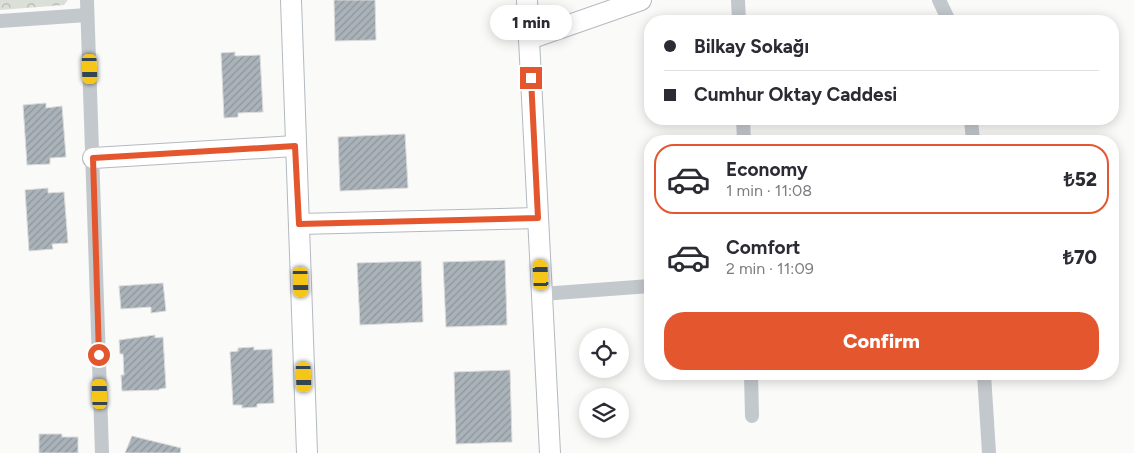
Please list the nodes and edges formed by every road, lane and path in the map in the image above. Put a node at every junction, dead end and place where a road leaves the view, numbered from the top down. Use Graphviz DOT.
graph roads {
  1 [pos="87,0"];
  2 [pos="291,0"];
  3 [pos="527,0"];
  4 [pos="641,0"];
  5 [pos="738,0"];
  6 [pos="939,0"];
  7 [pos="739,15"];
  8 [pos="946,15"];
  9 [pos="87,16"];
  10 [pos="0,20"];
  11 [pos="529,39"];
  12 [pos="295,146"];
  13 [pos="93,158"];
  14 [pos="538,218"];
  15 [pos="299,224"];
  16 [pos="644,286"];
  17 [pos="542,294"];
  18 [pos="751,380"];
  19 [pos="984,380"];
  20 [pos="752,416"];
  21 [pos="102,453"];
  22 [pos="306,453"];
  23 [pos="550,453"];
  24 [pos="989,453"];
  1 -- 9 [label="street"];
  2 -- 12 [label="street"];
  3 -- 11 [label="street"];
  4 -- 11 [label="street"];
  5 -- 7 [label="street"];
  6 -- 8 [label="street"];
  9 -- 10 [label="street"];
  9 -- 13 [label="street"];
  11 -- 14 [label="street"];
  12 -- 13 [label="street"];
  12 -- 15 [label="street"];
  13 -- 21 [label="street"];
  14 -- 15 [label="street"];
  14 -- 17 [label="street"];
  15 -- 22 [label="street"];
  16 -- 17 [label="street"];
  17 -- 23 [label="street"];
  18 -- 20 [label="street"];
  19 -- 24 [label="street"];
}
